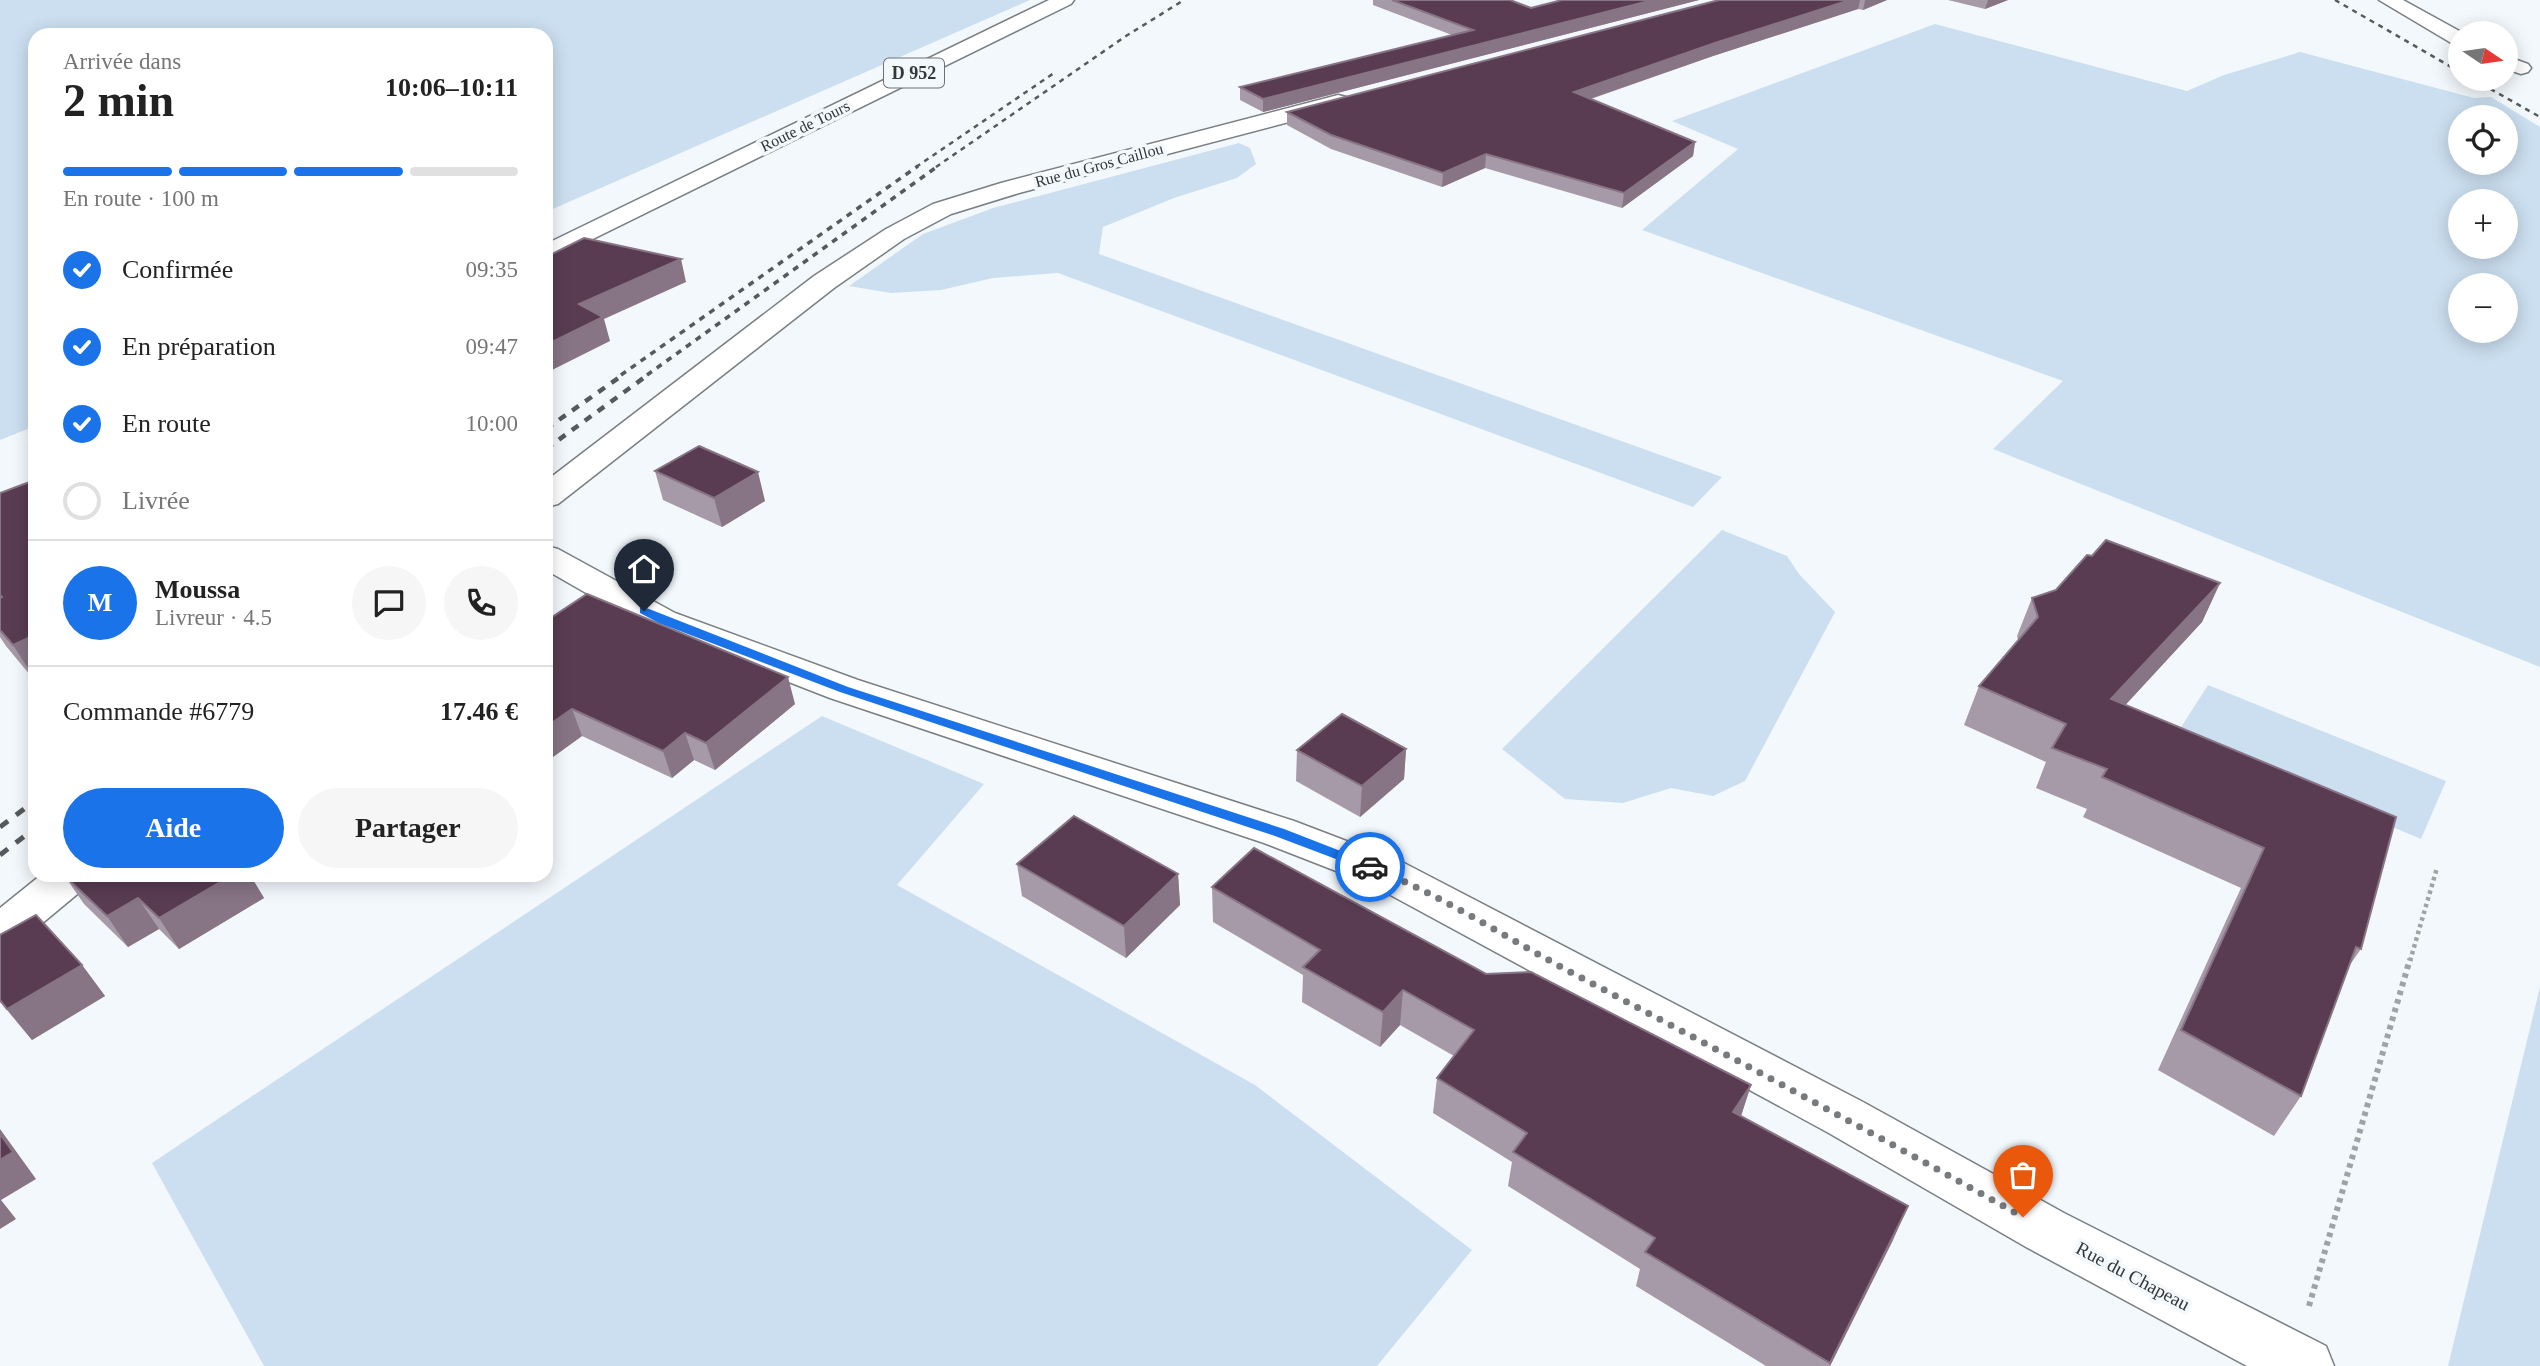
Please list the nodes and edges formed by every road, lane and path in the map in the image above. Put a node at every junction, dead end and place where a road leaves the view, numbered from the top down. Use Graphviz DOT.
graph roads {
  1 [pos="1064,0"];
  2 [pos="2389,0"];
  3 [pos="2448,33"];
  4 [pos="1357,97"];
  5 [pos="553,251"];
  6 [pos="553,492"];
  7 [pos="553,560"];
  8 [pos="2437,868"];
  9 [pos="62,882"];
  10 [pos="0,933"];
  11 [pos="2299,1363"];
  1 -- 5 [label="street, Route de Tours / D 952"];
  2 -- 3 [label="street"];
  4 -- 6 [label="street, Rue du Gros Caillou"];
  7 -- 11 [label="street, Rue du Chapeau"];
  8 -- 11 [label="path"];
  9 -- 10 [label="street"];
}
